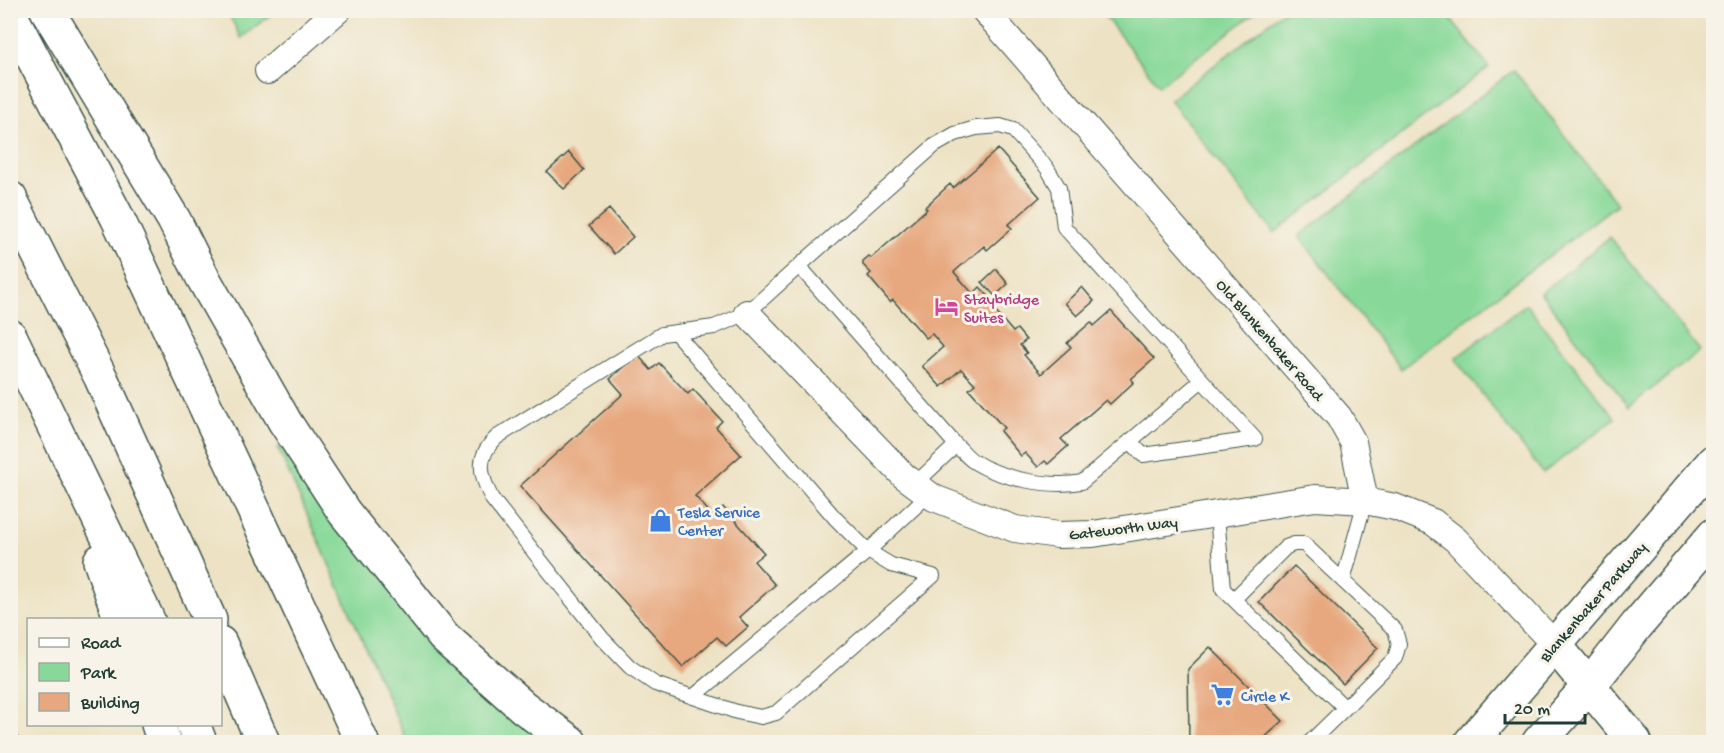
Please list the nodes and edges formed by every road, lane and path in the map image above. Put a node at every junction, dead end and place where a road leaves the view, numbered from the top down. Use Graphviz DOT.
graph roads {
  1 [pos="47,10"];
  2 [pos="338,10"];
  3 [pos="984,10"];
  4 [pos="10,14"];
  5 [pos="268,71"];
  6 [pos="10,198"];
  7 [pos="800,266"];
  8 [pos="747,313"];
  9 [pos="675,332"];
  10 [pos="10,336"];
  11 [pos="1202,380"];
  12 [pos="48,415"];
  13 [pos="1130,441"];
  14 [pos="956,445"];
  15 [pos="1713,461"];
  16 [pos="922,489"];
  17 [pos="1365,501"];
  18 [pos="1217,514"];
  19 [pos="1713,535"];
  20 [pos="868,551"];
  21 [pos="1343,581"];
  22 [pos="1234,599"];
  23 [pos="120,618"];
  24 [pos="147,618"];
  25 [pos="209,618"];
  26 [pos="1554,644"];
  27 [pos="222,648"];
  28 [pos="1590,686"];
  29 [pos="693,697"];
  30 [pos="1344,708"];
  31 [pos="159,726"];
  32 [pos="194,726"];
  33 [pos="164,742"];
  34 [pos="200,742"];
  35 [pos="263,742"];
  36 [pos="362,742"];
  37 [pos="570,742"];
  38 [pos="1310,742"];
  39 [pos="1471,742"];
  40 [pos="1539,742"];
  41 [pos="1635,742"];
  1 -- 37 [label="main road"];
  2 -- 5 [label="street"];
  3 -- 17 [label="street, Old Blankenbaker Road"];
  4 -- 36 [label="main road"];
  6 -- 25 [label="main road"];
  7 -- 8 [label="lane"];
  7 -- 11 [label="lane"];
  7 -- 14 [label="lane"];
  8 -- 9 [label="lane"];
  8 -- 16 [label="street, Gateworth Way"];
  9 -- 20 [label="lane"];
  9 -- 29 [label="lane"];
  10 -- 12 [label="main road"];
  11 -- 13 [label="lane"];
  11 -- 13 [label="lane"];
  12 -- 23 [label="main road"];
  12 -- 24 [label="main road"];
  13 -- 14 [label="lane"];
  14 -- 16 [label="lane"];
  15 -- 26 [label="main road, Blankenbaker Parkway"];
  16 -- 18 [label="street, Gateworth Way"];
  16 -- 20 [label="lane"];
  17 -- 18 [label="street, Gateworth Way"];
  17 -- 21 [label="lane"];
  17 -- 26 [label="street"];
  18 -- 22 [label="lane"];
  19 -- 28 [label="main road"];
  20 -- 29 [label="lane"];
  20 -- 29 [label="lane"];
  21 -- 22 [label="lane"];
  21 -- 30 [label="lane"];
  22 -- 30 [label="lane"];
  26 -- 28 [label="main road"];
  26 -- 39 [label="main road, Blankenbaker Parkway"];
  27 -- 35 [label="main road"];
  28 -- 40 [label="main road"];
  28 -- 41 [label="main road"];
  30 -- 38 [label="lane"];
  31 -- 33 [label="main road"];
  32 -- 34 [label="main road"];
}
